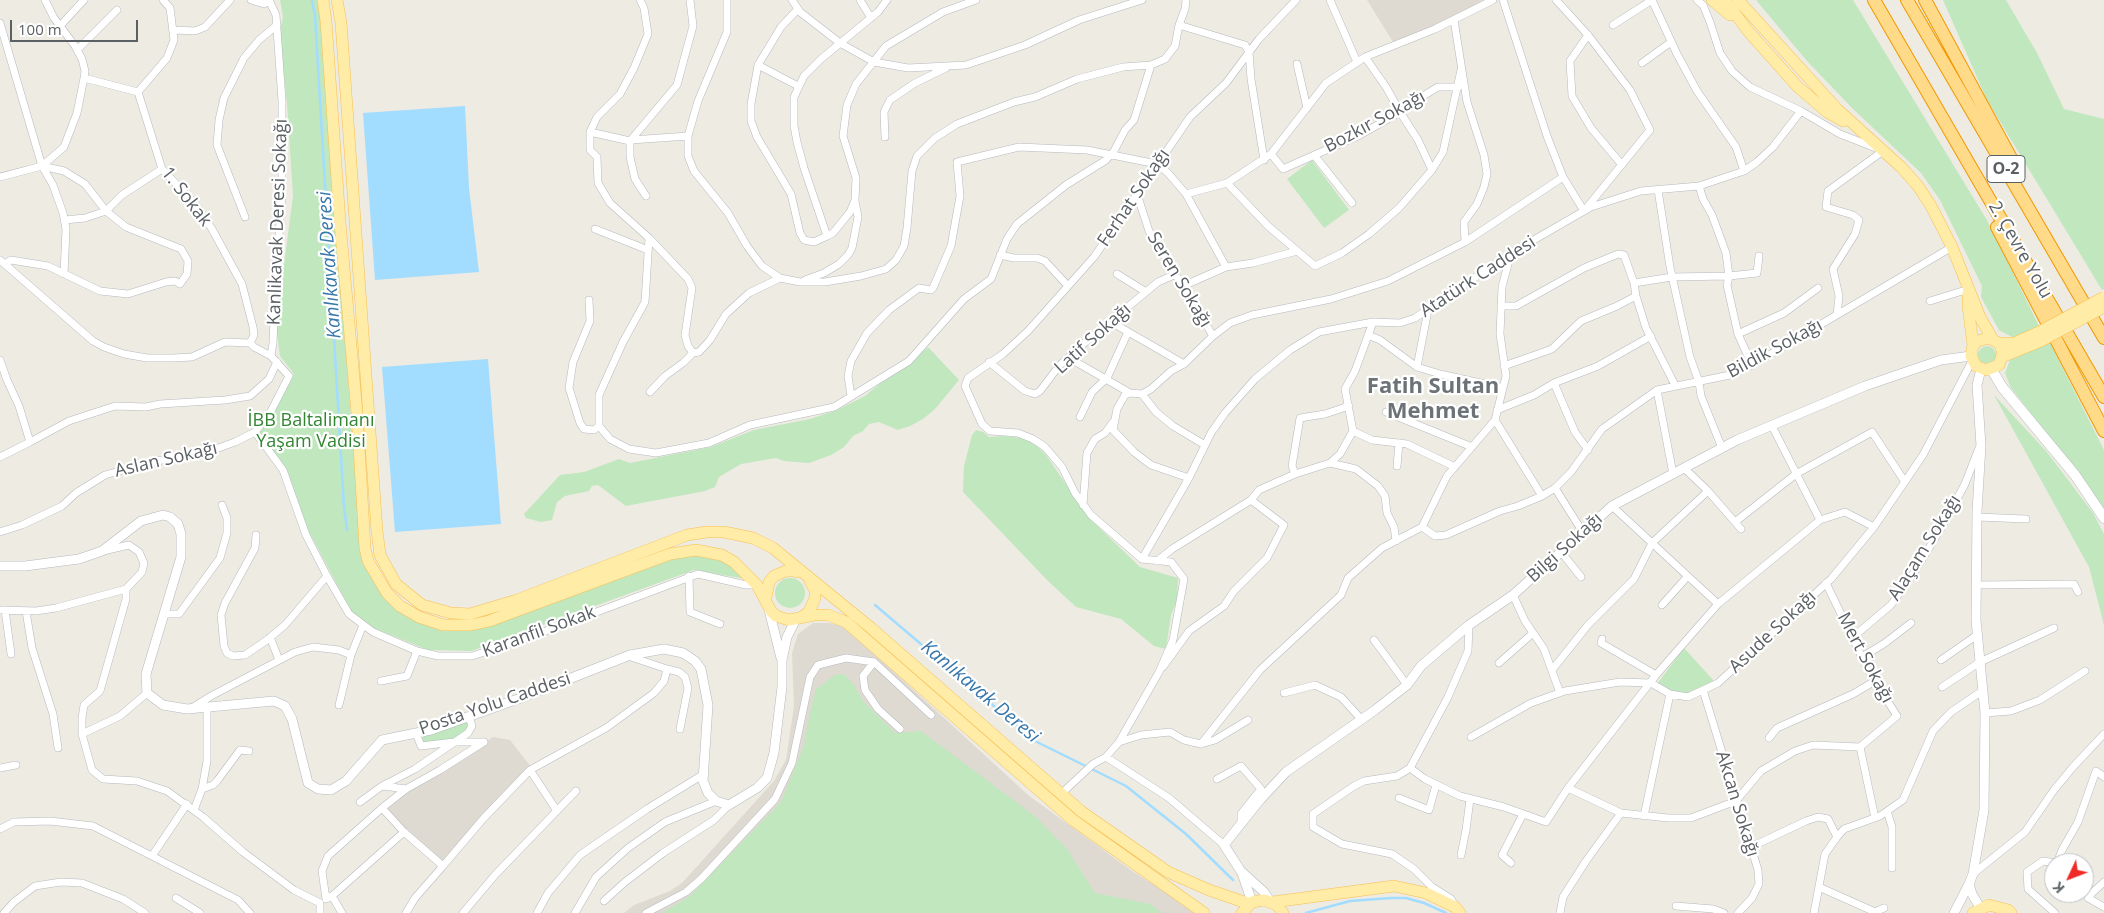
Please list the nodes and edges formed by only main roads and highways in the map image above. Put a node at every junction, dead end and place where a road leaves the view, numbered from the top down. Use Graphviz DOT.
graph roads {
  1 [pos="323,0"];
  2 [pos="337,0"];
  3 [pos="1712,0"];
  4 [pos="1725,0"];
  5 [pos="1738,0"];
  6 [pos="1747,0"];
  7 [pos="1874,0"];
  8 [pos="1908,0"];
  9 [pos="1925,0"];
  10 [pos="1762,24"];
  11 [pos="1748,31"];
  12 [pos="1921,78"];
  13 [pos="1860,131"];
  14 [pos="1969,289"];
  15 [pos="2104,297"];
  16 [pos="2104,307"];
  17 [pos="2039,337"];
  18 [pos="2104,338"];
  19 [pos="1996,341"];
  20 [pos="2002,357"];
  21 [pos="1978,360"];
  22 [pos="2104,397"];
  23 [pos="2104,431"];
  24 [pos="2104,518"];
  25 [pos="804,575"];
  26 [pos="767,602"];
  27 [pos="800,618"];
  28 [pos="1271,902"];
  29 [pos="1251,903"];
  30 [pos="1457,910"];
  31 [pos="1977,911"];
  32 [pos="1204,913"];
  33 [pos="1242,913"];
  34 [pos="1283,913"];
  35 [pos="2011,913"];
  1 -- 26 [label="main road"];
  2 -- 25 [label="main road"];
  3 -- 11 [label="main road"];
  4 -- 11 [label="main road"];
  5 -- 10 [label="main road"];
  6 -- 10 [label="main road"];
  7 -- 12 [label="highway, 2. Çevre Yolu / O-2"];
  8 -- 18 [label="highway, 2. Çevre Yolu / O-2"];
  9 -- 18 [label="highway"];
  10 -- 13 [label="main road"];
  11 -- 13 [label="main road"];
  12 -- 22 [label="highway, 2. Çevre Yolu / O-2"];
  12 -- 23 [label="highway"];
  13 -- 14 [label="main road"];
  14 -- 19 [label="main road"];
  14 -- 21 [label="main road"];
  15 -- 17 [label="main road, bridge"];
  16 -- 17 [label="main road, bridge"];
  17 -- 19 [label="main road"];
  17 -- 20 [label="main road"];
  19 -- 20 [label="main road"];
  19 -- 21 [label="main road"];
  20 -- 21 [label="main road"];
  21 -- 24 [label="main road"];
  25 -- 26 [label="main road"];
  25 -- 27 [label="main road"];
  25 -- 29 [label="main road"];
  26 -- 27 [label="main road"];
  27 -- 32 [label="main road"];
  28 -- 29 [label="main road"];
  28 -- 30 [label="main road"];
  28 -- 34 [label="main road"];
  29 -- 33 [label="main road"];
  31 -- 35 [label="main road"];
}
